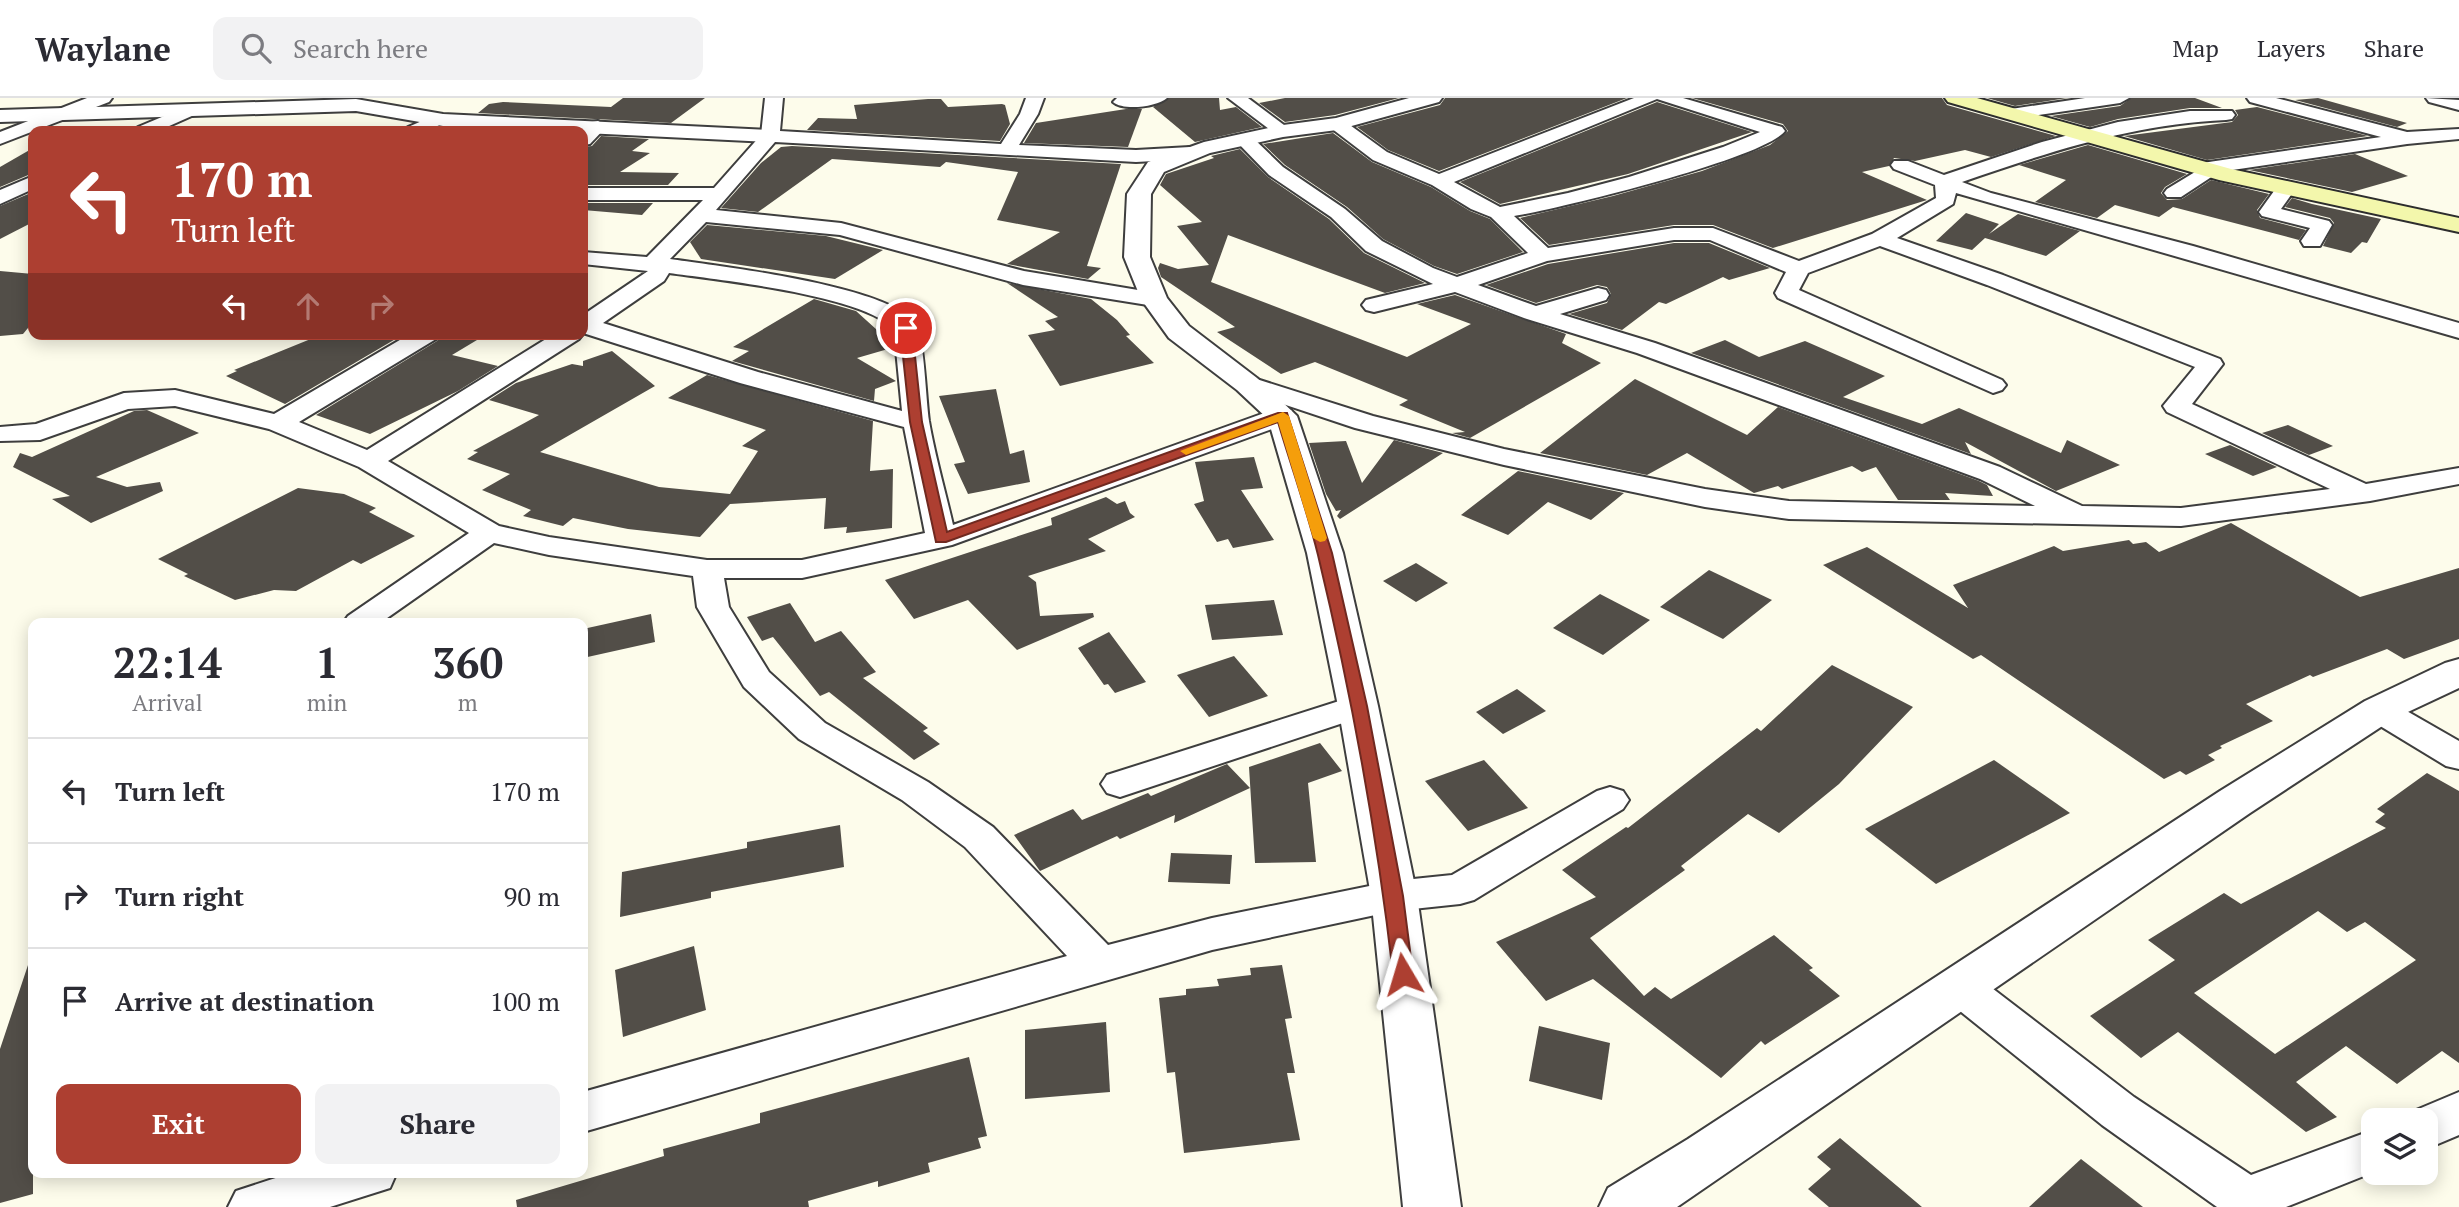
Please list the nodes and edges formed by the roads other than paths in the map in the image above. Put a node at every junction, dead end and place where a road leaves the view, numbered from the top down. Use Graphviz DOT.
graph roads {
  1 [pos="103,98"];
  2 [pos="797,98"];
  3 [pos="1035,98"];
  4 [pos="1158,98"];
  5 [pos="1237,98"];
  6 [pos="1432,98"];
  7 [pos="1649,98"];
  8 [pos="1665,98"];
  9 [pos="1955,98"];
  10 [pos="2120,98"];
  11 [pos="2256,98"];
  12 [pos="2435,98"];
  13 [pos="774,99"];
  14 [pos="360,102"];
  15 [pos="1122,102"];
  16 [pos="2459,104"];
  17 [pos="188,111"];
  18 [pos="57,114"];
  19 [pos="2011,114"];
  20 [pos="2227,115"];
  21 [pos="0,116"];
  22 [pos="438,119"];
  23 [pos="1337,124"];
  24 [pos="28,126"];
  25 [pos="28,126"];
  26 [pos="156,126"];
  27 [pos="424,126"];
  28 [pos="505,126"];
  29 [pos="1283,131"];
  30 [pos="590,133"];
  31 [pos="2082,134"];
  32 [pos="2459,134"];
  33 [pos="770,136"];
  34 [pos="0,138"];
  35 [pos="2407,138"];
  36 [pos="1245,141"];
  37 [pos="1008,148"];
  38 [pos="1190,153"];
  39 [pos="1901,166"];
  40 [pos="2206,169"];
  41 [pos="1439,181"];
  42 [pos="1945,181"];
  43 [pos="28,185"];
  44 [pos="2286,188"];
  45 [pos="2174,193"];
  46 [pos="588,194"];
  47 [pos="716,194"];
  48 [pos="0,198"];
  49 [pos="1498,213"];
  50 [pos="700,215"];
  51 [pos="2459,225"];
  52 [pos="1880,239"];
  53 [pos="2312,241"];
  54 [pos="1542,255"];
  55 [pos="588,258"];
  56 [pos="657,265"];
  57 [pos="1799,269"];
  58 [pos="1455,285"];
  59 [pos="1598,295"];
  60 [pos="1154,299"];
  61 [pos="1374,305"];
  62 [pos="1535,314"];
  63 [pos="588,323"];
  64 [pos="2459,331"];
  65 [pos="588,332"];
  66 [pos="418,340"];
  67 [pos="562,340"];
  68 [pos="1247,384"];
  69 [pos="1993,385"];
  70 [pos="1283,416"];
  71 [pos="916,422"];
  72 [pos="278,423"];
  73 [pos="3,434"];
  74 [pos="369,461"];
  75 [pos="2459,476"];
  76 [pos="2363,493"];
  77 [pos="2080,516"];
  78 [pos="489,533"];
  79 [pos="941,538"];
  80 [pos="707,569"];
  81 [pos="366,618"];
  82 [pos="2459,672"];
  83 [pos="1358,706"];
  84 [pos="2379,710"];
  85 [pos="2459,757"];
  86 [pos="1120,783"];
  87 [pos="1611,800"];
  88 [pos="1394,896"];
  89 [pos="1101,964"];
  90 [pos="1960,987"];
  91 [pos="588,1111"];
  92 [pos="2459,1113"];
  93 [pos="2438,1123"];
  94 [pos="2361,1156"];
  95 [pos="352,1178"];
  96 [pos="2252,1203"];
  97 [pos="253,1207"];
  98 [pos="1432,1207"];
  99 [pos="1628,1207"];
  1 -- 18 [label="street"];
  2 -- 13 [label="street"];
  3 -- 37 [label="street"];
  4 -- 15 [label="street"];
  5 -- 29 [label="street"];
  6 -- 23 [label="street"];
  7 -- 41 [label="street"];
  8 -- 49 [label="street"];
  9 -- 19 [label="main road"];
  10 -- 19 [label="street"];
  11 -- 35 [label="street"];
  12 -- 16 [label="street"];
  13 -- 33 [label="street"];
  14 -- 17 [label="street"];
  14 -- 22 [label="street"];
  17 -- 18 [label="street"];
  17 -- 26 [label="street"];
  18 -- 21 [label="street"];
  18 -- 25 [label="street"];
  19 -- 31 [label="main road"];
  20 -- 31 [label="street"];
  22 -- 27 [label="street"];
  22 -- 28 [label="street"];
  23 -- 29 [label="street"];
  23 -- 41 [label="street"];
  24 -- 34 [label="street"];
  29 -- 36 [label="street"];
  30 -- 33 [label="street"];
  31 -- 40 [label="main road"];
  31 -- 42 [label="street"];
  32 -- 35 [label="street"];
  33 -- 37 [label="street"];
  33 -- 47 [label="street"];
  35 -- 40 [label="street"];
  36 -- 38 [label="street"];
  36 -- 58 [label="street"];
  37 -- 38 [label="street"];
  38 -- 60 [label="street"];
  39 -- 42 [label="street"];
  40 -- 44 [label="main road"];
  40 -- 45 [label="street"];
  41 -- 49 [label="street"];
  42 -- 52 [label="street"];
  42 -- 64 [label="street"];
  43 -- 48 [label="street"];
  44 -- 51 [label="main road"];
  44 -- 53 [label="street"];
  46 -- 47 [label="street"];
  47 -- 50 [label="street"];
  49 -- 54 [label="street"];
  50 -- 56 [label="street"];
  50 -- 60 [label="street"];
  52 -- 57 [label="street"];
  52 -- 76 [label="street"];
  54 -- 57 [label="street"];
  54 -- 58 [label="street"];
  55 -- 56 [label="street"];
  56 -- 63 [label="street"];
  56 -- 71 [label="street"];
  57 -- 69 [label="street"];
  58 -- 61 [label="street"];
  58 -- 62 [label="street"];
  59 -- 62 [label="street"];
  60 -- 68 [label="street"];
  62 -- 77 [label="street"];
  65 -- 71 [label="street"];
  66 -- 72 [label="street"];
  67 -- 74 [label="street"];
  68 -- 70 [label="street"];
  68 -- 77 [label="street"];
  70 -- 79 [label="street"];
  70 -- 83 [label="street"];
  71 -- 79 [label="street"];
  72 -- 73 [label="street"];
  72 -- 74 [label="street"];
  74 -- 78 [label="street"];
  75 -- 76 [label="street"];
  76 -- 77 [label="street"];
  78 -- 80 [label="street"];
  78 -- 81 [label="street"];
  79 -- 80 [label="street"];
  80 -- 89 [label="street"];
  82 -- 84 [label="street"];
  83 -- 86 [label="street"];
  83 -- 88 [label="street"];
  84 -- 85 [label="street"];
  84 -- 90 [label="street"];
  87 -- 88 [label="street"];
  88 -- 89 [label="street"];
  88 -- 98 [label="street"];
  89 -- 91 [label="street"];
  90 -- 96 [label="street"];
  90 -- 99 [label="street"];
  92 -- 93 [label="street"];
  94 -- 96 [label="street"];
  95 -- 97 [label="street"];
}
